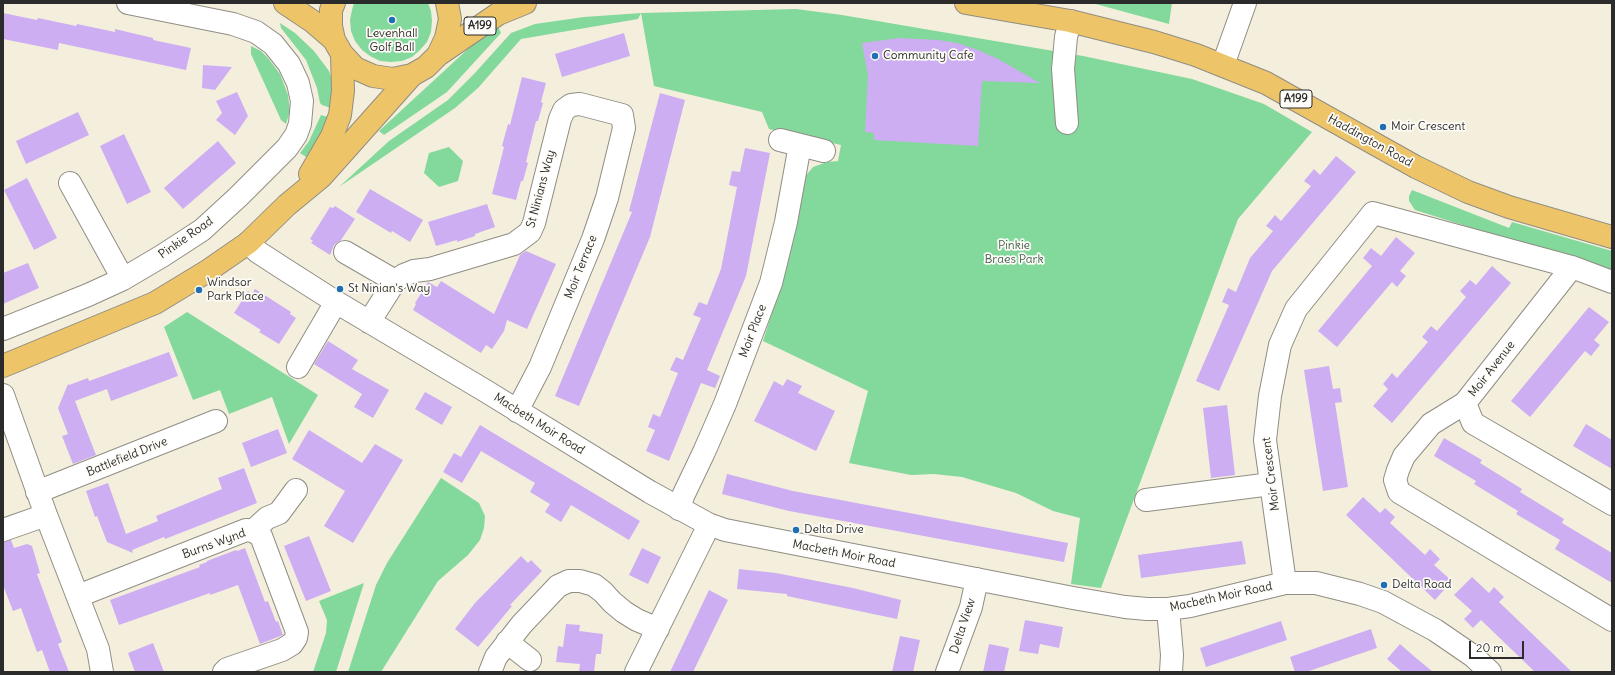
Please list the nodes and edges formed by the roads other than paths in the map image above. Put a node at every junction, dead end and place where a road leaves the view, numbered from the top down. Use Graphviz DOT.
graph roads {
  1 [pos="128,3"];
  2 [pos="285,3"];
  3 [pos="334,3"];
  4 [pos="447,3"];
  5 [pos="525,3"];
  6 [pos="966,3"];
  7 [pos="1245,3"];
  8 [pos="1070,21"];
  9 [pos="338,47"];
  10 [pos="438,55"];
  11 [pos="1223,65"];
  12 [pos="412,74"];
  13 [pos="622,115"];
  14 [pos="1068,123"];
  15 [pos="824,151"];
  16 [pos="70,183"];
  17 [pos="287,205"];
  18 [pos="1612,237"];
  19 [pos="248,243"];
  20 [pos="345,252"];
  21 [pos="1572,267"];
  22 [pos="123,279"];
  23 [pos="395,281"];
  24 [pos="1612,282"];
  25 [pos="336,302"];
  26 [pos="369,322"];
  27 [pos="3,329"];
  28 [pos="3,366"];
  29 [pos="298,367"];
  30 [pos="3,395"];
  31 [pos="1465,403"];
  32 [pos="517,411"];
  33 [pos="216,421"];
  34 [pos="1271,484"];
  35 [pos="296,490"];
  36 [pos="38,492"];
  37 [pos="1146,500"];
  38 [pos="1612,504"];
  39 [pos="679,508"];
  40 [pos="46,515"];
  41 [pos="708,524"];
  42 [pos="3,530"];
  43 [pos="254,531"];
  44 [pos="977,579"];
  45 [pos="1285,582"];
  46 [pos="78,596"];
  47 [pos="1168,609"];
  48 [pos="1612,620"];
  49 [pos="658,629"];
  50 [pos="507,642"];
  51 [pos="530,660"];
  52 [pos="102,672"];
  53 [pos="224,672"];
  54 [pos="490,672"];
  55 [pos="636,672"];
  56 [pos="947,672"];
  57 [pos="1171,672"];
  58 [pos="1490,672"];
  1 -- 22 [label="street, Pinkie Road"];
  2 -- 9 [label="main road, A199"];
  3 -- 9 [label="main road"];
  4 -- 10 [label="main road, A199"];
  5 -- 10 [label="main road, A199"];
  6 -- 8 [label="main road, Haddington Road / A199"];
  7 -- 11 [label="street"];
  8 -- 11 [label="main road, Haddington Road / A199"];
  8 -- 14 [label="street"];
  9 -- 12 [label="main road, A199"];
  9 -- 17 [label="main road"];
  10 -- 12 [label="main road, A199"];
  11 -- 18 [label="main road, Haddington Road / A199"];
  12 -- 17 [label="main road"];
  13 -- 23 [label="street, St Ninians Way"];
  13 -- 32 [label="street, Moir Terrace"];
  15 -- 39 [label="street, Moir Place"];
  16 -- 22 [label="street"];
  17 -- 19 [label="main road"];
  19 -- 25 [label="street, Macbeth Moir Road"];
  19 -- 28 [label="main road"];
  20 -- 23 [label="street"];
  21 -- 24 [label="street, Moir Crescent"];
  21 -- 31 [label="street, Moir Avenue"];
  21 -- 34 [label="street, Moir Crescent"];
  22 -- 27 [label="street, Pinkie Road"];
  23 -- 26 [label="street"];
  25 -- 26 [label="street, Macbeth Moir Road"];
  25 -- 29 [label="street"];
  26 -- 32 [label="street, Macbeth Moir Road"];
  30 -- 36 [label="street"];
  31 -- 38 [label="street, Moir Avenue"];
  31 -- 48 [label="street"];
  32 -- 39 [label="street, Macbeth Moir Road"];
  33 -- 36 [label="street, Battlefield Drive"];
  34 -- 37 [label="street"];
  34 -- 45 [label="street, Moir Crescent"];
  35 -- 43 [label="street"];
  36 -- 40 [label="street"];
  39 -- 41 [label="street, Macbeth Moir Road"];
  40 -- 42 [label="street"];
  40 -- 46 [label="street"];
  41 -- 44 [label="street, Macbeth Moir Road"];
  41 -- 49 [label="street"];
  43 -- 46 [label="street, Burns Wynd"];
  43 -- 53 [label="street, Burns Wynd"];
  44 -- 47 [label="street, Macbeth Moir Road"];
  44 -- 56 [label="street, Delta View"];
  45 -- 47 [label="street, Macbeth Moir Road"];
  45 -- 58 [label="street, Macbeth Moir Road"];
  46 -- 52 [label="street"];
  47 -- 57 [label="street"];
  49 -- 50 [label="street"];
  49 -- 55 [label="street"];
  50 -- 51 [label="street"];
  50 -- 54 [label="street"];
}
